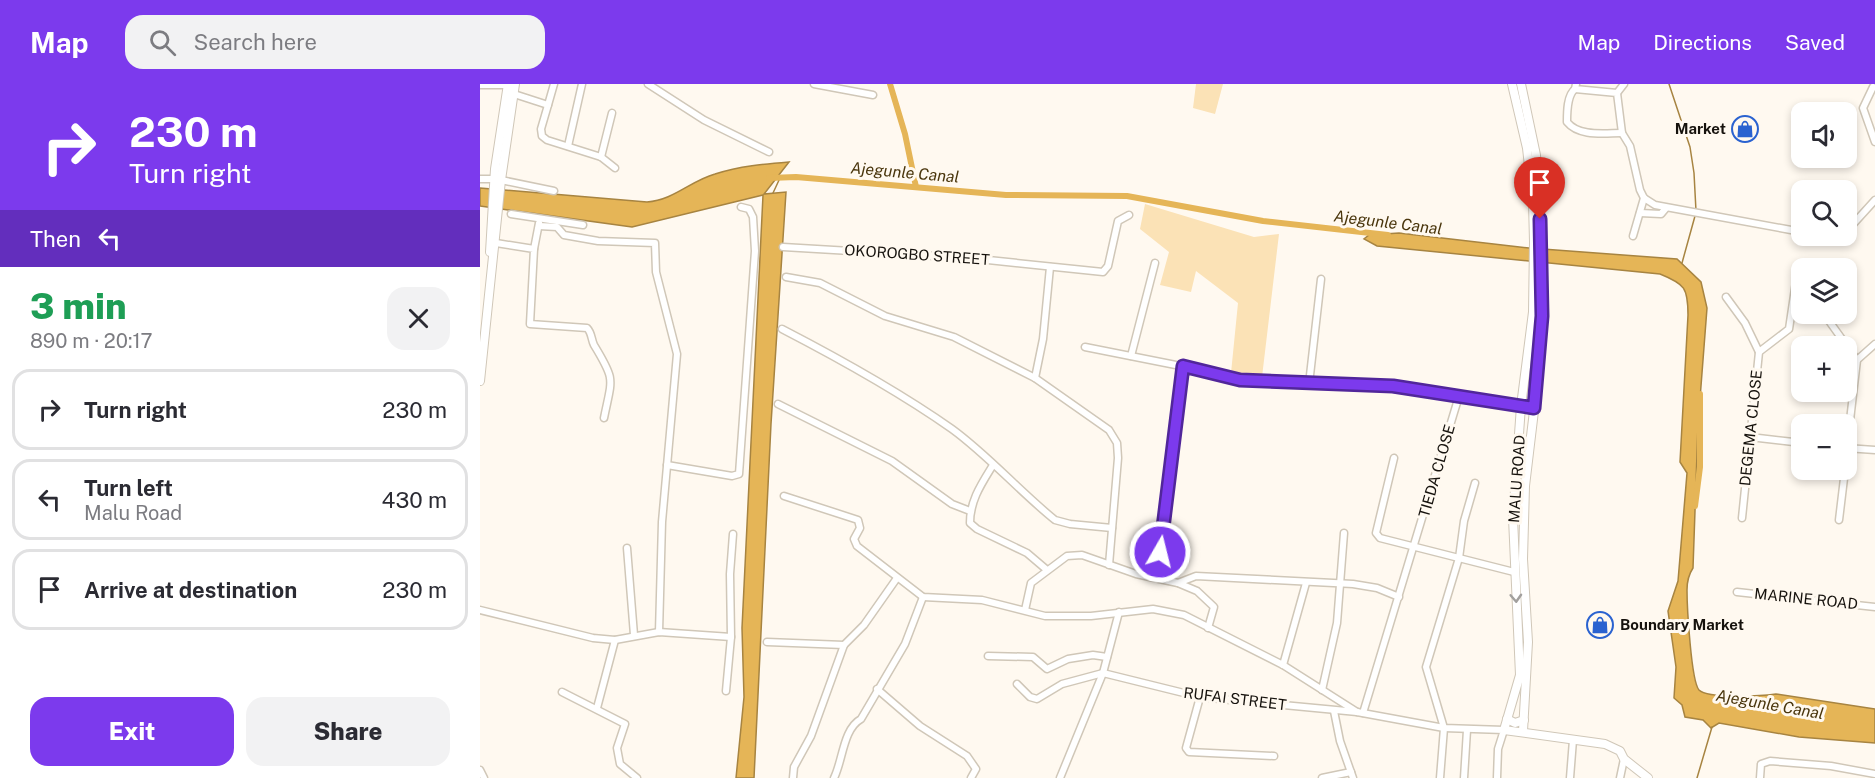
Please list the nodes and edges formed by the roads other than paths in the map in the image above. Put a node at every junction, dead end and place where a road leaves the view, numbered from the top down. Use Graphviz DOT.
graph roads {
  1 [pos="510,84"];
  2 [pos="554,84"];
  3 [pos="582,84"];
  4 [pos="648,84"];
  5 [pos="814,84"];
  6 [pos="1512,84"];
  7 [pos="1521,84"];
  8 [pos="1624,84"];
  9 [pos="480,85"];
  10 [pos="1576,86"];
  11 [pos="1874,87"];
  12 [pos="1617,93"];
  13 [pos="514,94"];
  14 [pos="873,95"];
  15 [pos="548,105"];
  16 [pos="612,113"];
  17 [pos="1622,134"];
  18 [pos="1875,142"];
  19 [pos="567,146"];
  20 [pos="769,152"];
  21 [pos="601,157"];
  22 [pos="615,168"];
  23 [pos="480,179"];
  24 [pos="498,183"];
  25 [pos="554,191"];
  26 [pos="1644,198"];
  27 [pos="1875,200"];
  28 [pos="741,207"];
  29 [pos="1666,208"];
  30 [pos="1640,213"];
  31 [pos="511,214"];
  32 [pos="1129,214"];
  33 [pos="1857,220"];
  34 [pos="539,222"];
  35 [pos="495,223"];
  36 [pos="583,225"];
  37 [pos="1791,230"];
  38 [pos="1633,236"];
  39 [pos="1537,242"];
  40 [pos="496,243"];
  41 [pos="783,247"];
  42 [pos="534,249"];
  43 [pos="1155,262"];
  44 [pos="1050,267"];
  45 [pos="786,277"];
  46 [pos="1321,279"];
  47 [pos="1726,297"];
  48 [pos="1791,316"];
  49 [pos="782,329"];
  50 [pos="482,340"];
  51 [pos="1875,344"];
  52 [pos="1085,347"];
  53 [pos="1759,352"];
  54 [pos="1131,356"];
  55 [pos="1857,360"];
  56 [pos="1183,366"];
  57 [pos="1035,378"];
  58 [pos="480,381"];
  59 [pos="1309,384"];
  60 [pos="1459,396"];
  61 [pos="778,404"];
  62 [pos="1521,406"];
  63 [pos="1534,408"];
  64 [pos="604,418"];
  65 [pos="1750,437"];
  66 [pos="1791,442"];
  67 [pos="1857,450"];
  68 [pos="1875,450"];
  69 [pos="1395,458"];
  70 [pos="667,465"];
  71 [pos="993,465"];
  72 [pos="1844,480"];
  73 [pos="1475,483"];
  74 [pos="784,496"];
  75 [pos="970,511"];
  76 [pos="1742,518"];
  77 [pos="1839,520"];
  78 [pos="1112,528"];
  79 [pos="1344,533"];
  80 [pos="733,534"];
  81 [pos="1415,546"];
  82 [pos="627,548"];
  83 [pos="1160,552"];
  84 [pos="1459,558"];
  85 [pos="1514,558"];
  86 [pos="1523,559"];
  87 [pos="1109,566"];
  88 [pos="1047,570"];
  89 [pos="1514,572"];
  90 [pos="897,578"];
  91 [pos="1178,583"];
  92 [pos="1306,583"];
  93 [pos="1340,585"];
  94 [pos="1737,592"];
  95 [pos="923,597"];
  96 [pos="1399,597"];
  97 [pos="1875,607"];
  98 [pos="480,610"];
  99 [pos="1025,610"];
  100 [pos="1119,612"];
  101 [pos="1208,628"];
  102 [pos="659,632"];
  103 [pos="634,635"];
  104 [pos="731,637"];
  105 [pos="615,640"];
  106 [pos="767,642"];
  107 [pos="844,645"];
  108 [pos="988,656"];
  109 [pos="1107,657"];
  110 [pos="1283,665"];
  111 [pos="1102,673"];
  112 [pos="1017,684"];
  113 [pos="877,688"];
  114 [pos="1322,690"];
  115 [pos="726,691"];
  116 [pos="562,692"];
  117 [pos="1200,697"];
  118 [pos="597,708"];
  119 [pos="1334,711"];
  120 [pos="1360,712"];
  121 [pos="1507,719"];
  122 [pos="1524,720"];
  123 [pos="1444,728"];
  124 [pos="1467,730"];
  125 [pos="1523,731"];
  126 [pos="1503,732"];
  127 [pos="1573,740"];
  128 [pos="1274,756"];
  129 [pos="1624,759"];
  130 [pos="480,770"];
  131 [pos="1875,774"];
  132 [pos="1352,775"];
  133 [pos="1644,777"];
  134 [pos="483,778"];
  135 [pos="637,778"];
  136 [pos="794,778"];
  137 [pos="834,778"];
  138 [pos="970,778"];
  139 [pos="1060,778"];
  140 [pos="1322,778"];
  141 [pos="1440,778"];
  142 [pos="1464,778"];
  143 [pos="1497,778"];
  144 [pos="1570,778"];
  145 [pos="1620,778"];
  146 [pos="1760,778"];
  1 -- 9 [label="street"];
  1 -- 13 [label="main road"];
  1 -- 24 [label="main road"];
  2 -- 15 [label="street"];
  3 -- 19 [label="street"];
  4 -- 20 [label="street"];
  5 -- 14 [label="street"];
  6 -- 39 [label="main road, MALU ROAD"];
  7 -- 39 [label="main road, MALU ROAD"];
  8 -- 12 [label="street"];
  10 -- 12 [label="street"];
  10 -- 17 [label="street"];
  11 -- 18 [label="street"];
  12 -- 17 [label="street"];
  13 -- 15 [label="street"];
  13 -- 24 [label="main road"];
  15 -- 19 [label="street"];
  16 -- 21 [label="street"];
  17 -- 26 [label="street"];
  19 -- 21 [label="street"];
  21 -- 22 [label="street"];
  23 -- 24 [label="street"];
  24 -- 25 [label="street"];
  24 -- 35 [label="main road"];
  26 -- 29 [label="street"];
  26 -- 30 [label="street"];
  27 -- 33 [label="street"];
  28 -- 70 [label="street"];
  29 -- 30 [label="street"];
  29 -- 37 [label="street"];
  30 -- 38 [label="street"];
  31 -- 34 [label="street"];
  32 -- 44 [label="street, OKOROGBO STREET"];
  34 -- 36 [label="street"];
  34 -- 42 [label="street"];
  34 -- 70 [label="street"];
  35 -- 40 [label="main road"];
  35 -- 50 [label="main road"];
  39 -- 62 [label="main road, MALU ROAD"];
  39 -- 63 [label="main road, MALU ROAD"];
  40 -- 42 [label="street"];
  40 -- 50 [label="main road"];
  41 -- 44 [label="street, OKOROGBO STREET"];
  42 -- 64 [label="street"];
  43 -- 54 [label="street"];
  44 -- 57 [label="street"];
  45 -- 57 [label="street"];
  46 -- 59 [label="street"];
  47 -- 53 [label="street"];
  48 -- 53 [label="street, DEGEMA CLOSE"];
  49 -- 71 [label="street"];
  50 -- 58 [label="main road"];
  51 -- 55 [label="street"];
  52 -- 54 [label="street"];
  53 -- 65 [label="street, DEGEMA CLOSE"];
  54 -- 56 [label="street"];
  56 -- 59 [label="street"];
  56 -- 83 [label="street"];
  57 -- 78 [label="street"];
  59 -- 60 [label="street"];
  60 -- 62 [label="street"];
  60 -- 81 [label="street, TIEDA CLOSE"];
  61 -- 75 [label="street"];
  62 -- 63 [label="street"];
  62 -- 85 [label="main road, MALU ROAD"];
  63 -- 86 [label="main road, MALU ROAD"];
  65 -- 66 [label="street"];
  65 -- 76 [label="street, DEGEMA CLOSE"];
  67 -- 68 [label="street"];
  69 -- 81 [label="street"];
  70 -- 102 [label="street"];
  71 -- 75 [label="street"];
  71 -- 78 [label="street"];
  72 -- 77 [label="street"];
  73 -- 84 [label="street"];
  74 -- 90 [label="street"];
  75 -- 88 [label="street"];
  78 -- 87 [label="street"];
  79 -- 93 [label="street"];
  80 -- 104 [label="street"];
  81 -- 84 [label="street"];
  81 -- 96 [label="street, TIEDA CLOSE"];
  82 -- 103 [label="street"];
  84 -- 89 [label="street"];
  84 -- 123 [label="street"];
  85 -- 86 [label="main road"];
  85 -- 89 [label="main road, MALU ROAD"];
  86 -- 122 [label="main road, MALU ROAD"];
  87 -- 88 [label="street"];
  87 -- 91 [label="street"];
  88 -- 99 [label="street"];
  89 -- 121 [label="main road, MALU ROAD, one-way"];
  90 -- 95 [label="street"];
  90 -- 107 [label="street"];
  91 -- 92 [label="street"];
  91 -- 101 [label="street"];
  92 -- 93 [label="street"];
  92 -- 110 [label="street"];
  93 -- 96 [label="street"];
  93 -- 114 [label="street"];
  94 -- 97 [label="street, MARINE ROAD"];
  95 -- 99 [label="street"];
  95 -- 113 [label="street"];
  96 -- 120 [label="street, TIEDA CLOSE"];
  98 -- 105 [label="street"];
  99 -- 100 [label="street"];
  100 -- 101 [label="street"];
  100 -- 109 [label="street"];
  101 -- 110 [label="street"];
  102 -- 103 [label="street"];
  102 -- 104 [label="street"];
  103 -- 105 [label="street"];
  104 -- 115 [label="street"];
  105 -- 118 [label="street"];
  106 -- 107 [label="street"];
  107 -- 136 [label="street"];
  108 -- 109 [label="street"];
  109 -- 111 [label="street"];
  110 -- 114 [label="street"];
  111 -- 112 [label="street"];
  111 -- 117 [label="street, RUFAI STREET"];
  111 -- 139 [label="street"];
  113 -- 137 [label="street"];
  113 -- 138 [label="street"];
  114 -- 120 [label="street"];
  116 -- 118 [label="street"];
  117 -- 119 [label="street, RUFAI STREET"];
  117 -- 128 [label="street"];
  118 -- 135 [label="street"];
  119 -- 120 [label="street, RUFAI STREET"];
  119 -- 132 [label="street"];
  120 -- 123 [label="street"];
  121 -- 122 [label="main road"];
  121 -- 126 [label="main road, MALU ROAD"];
  122 -- 125 [label="main road, MALU ROAD"];
  123 -- 124 [label="street"];
  123 -- 141 [label="street"];
  124 -- 126 [label="street"];
  124 -- 142 [label="street"];
  125 -- 126 [label="main road"];
  125 -- 127 [label="main road"];
  126 -- 143 [label="street"];
  127 -- 129 [label="main road"];
  127 -- 144 [label="street"];
  129 -- 133 [label="main road"];
  129 -- 145 [label="street"];
  130 -- 134 [label="street"];
  131 -- 146 [label="street"];
  132 -- 140 [label="street"];
}
